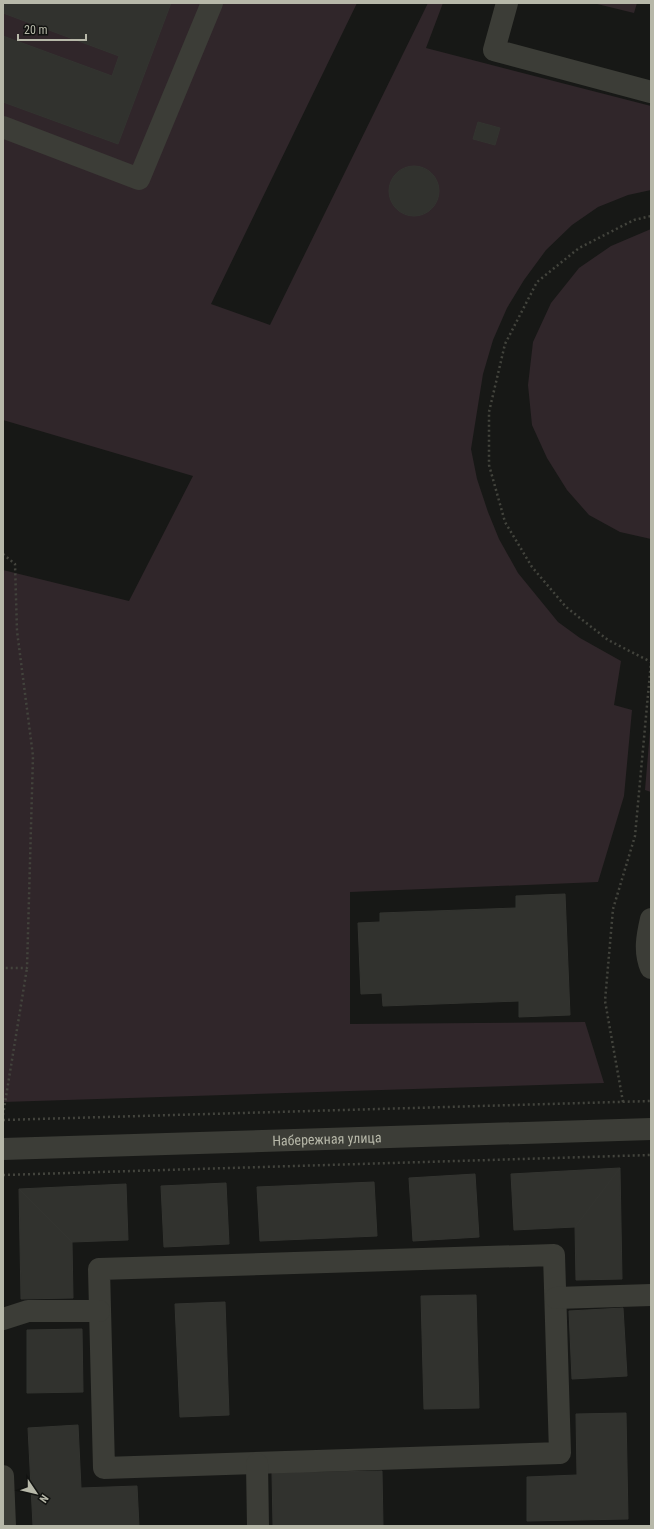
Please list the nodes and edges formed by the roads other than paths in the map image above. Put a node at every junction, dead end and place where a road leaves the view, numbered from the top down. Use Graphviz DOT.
graph roads {
  1 [pos="212,3"];
  2 [pos="507,3"];
  3 [pos="651,92"];
  4 [pos="3,127"];
  5 [pos="651,919"];
  6 [pos="651,968"];
  7 [pos="651,1129"];
  8 [pos="3,1149"];
  9 [pos="651,1295"];
  10 [pos="556,1298"];
  11 [pos="99,1311"];
  12 [pos="3,1319"];
  13 [pos="257,1464"];
  14 [pos="3,1476"];
  15 [pos="5,1526"];
  16 [pos="258,1526"];
  1 -- 4 [label="street"];
  2 -- 3 [label="street"];
  5 -- 6 [label="street"];
  7 -- 8 [label="street, Набережная улица"];
  9 -- 10 [label="street"];
  10 -- 11 [label="street"];
  10 -- 13 [label="street"];
  11 -- 12 [label="street"];
  11 -- 13 [label="street"];
  13 -- 16 [label="street"];
  14 -- 15 [label="street"];
}
